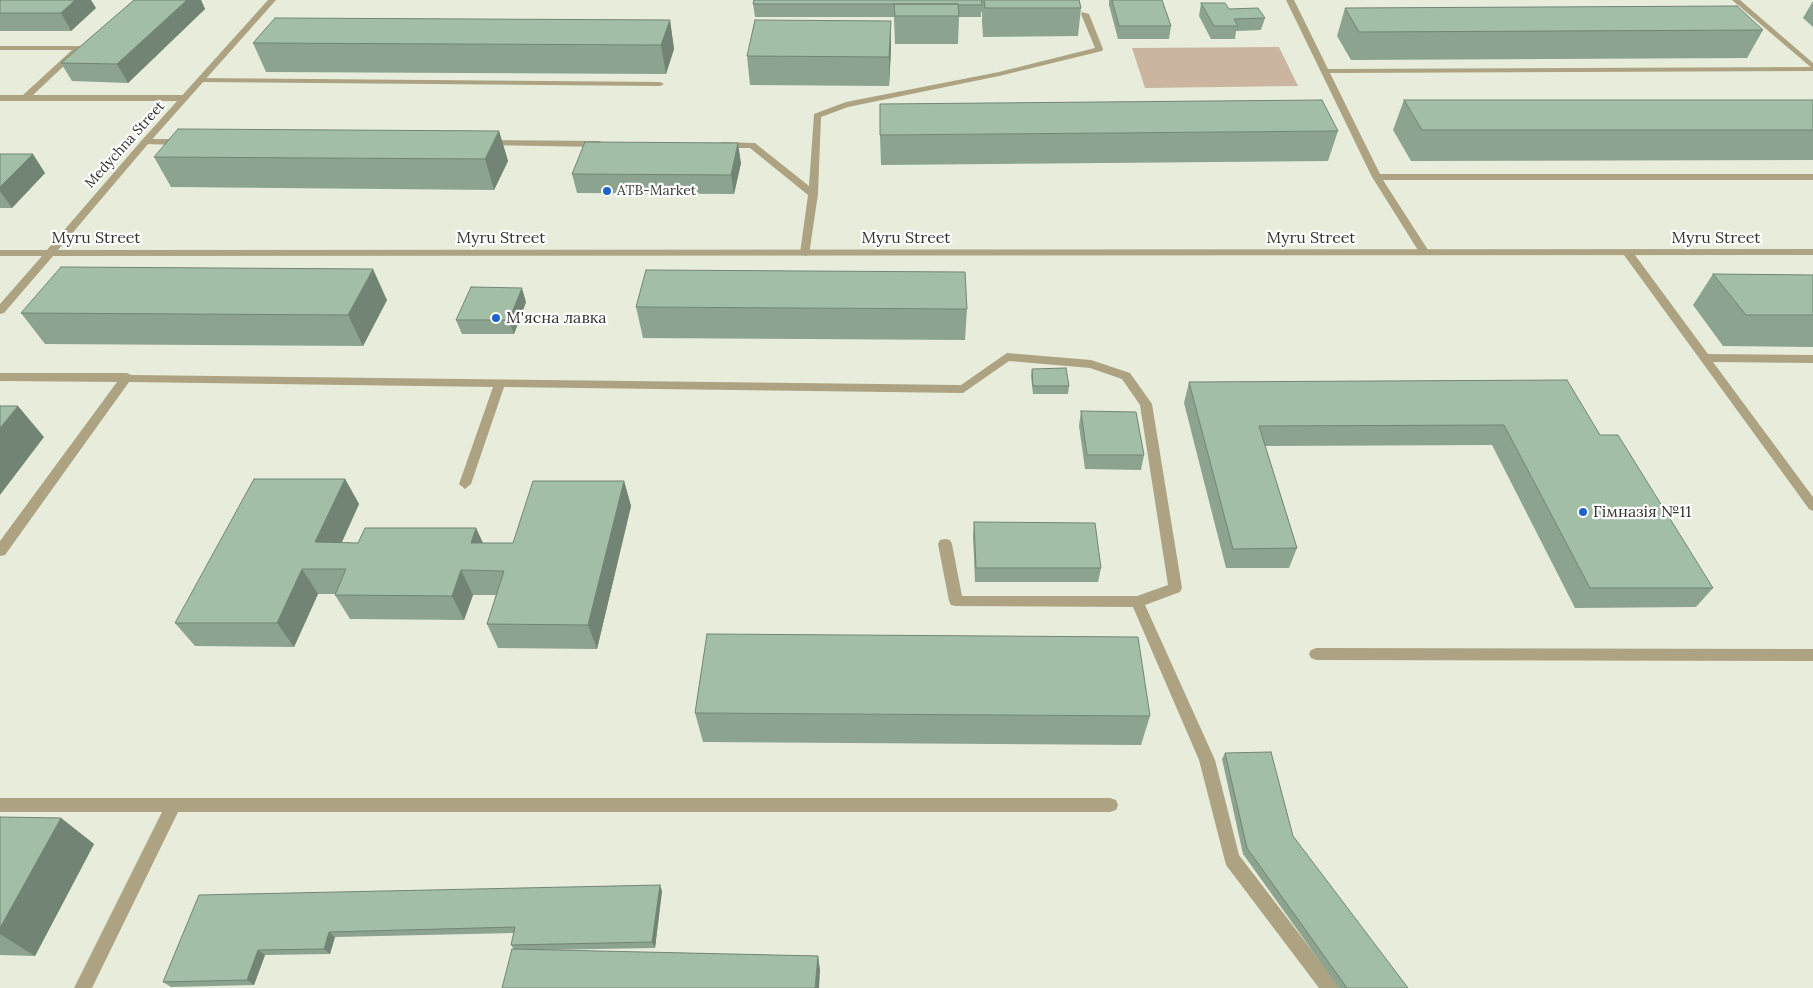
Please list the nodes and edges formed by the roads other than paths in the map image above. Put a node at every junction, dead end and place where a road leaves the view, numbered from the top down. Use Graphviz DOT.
graph roads {
  1 [pos="272,0"];
  2 [pos="1290,0"];
  3 [pos="1736,0"];
  4 [pos="1085,14"];
  5 [pos="0,48"];
  6 [pos="1813,68"];
  7 [pos="1324,71"];
  8 [pos="201,80"];
  9 [pos="660,84"];
  10 [pos="0,98"];
  11 [pos="25,98"];
  12 [pos="185,98"];
  13 [pos="145,142"];
  14 [pos="195,142"];
  15 [pos="473,143"];
  16 [pos="613,144"];
  17 [pos="712,145"];
  18 [pos="1377,177"];
  19 [pos="1813,177"];
  20 [pos="813,194"];
  21 [pos="1813,252"];
  22 [pos="0,253"];
  23 [pos="48,253"];
  24 [pos="805,253"];
  25 [pos="1425,253"];
  26 [pos="1628,253"];
  27 [pos="0,311"];
  28 [pos="1705,358"];
  29 [pos="1813,359"];
  30 [pos="0,377"];
  31 [pos="127,378"];
  32 [pos="499,385"];
  33 [pos="465,484"];
  34 [pos="1813,506"];
  35 [pos="945,544"];
  36 [pos="0,551"];
  37 [pos="1137,602"];
  38 [pos="1316,654"];
  39 [pos="1813,654"];
  40 [pos="0,805"];
  41 [pos="174,805"];
  42 [pos="1110,805"];
  43 [pos="83,988"];
  44 [pos="1330,988"];
  1 -- 8 [label="street, Medychna Street"];
  2 -- 7 [label="street"];
  3 -- 6 [label="street"];
  4 -- 20 [label="street"];
  5 -- 11 [label="street"];
  6 -- 7 [label="street"];
  7 -- 18 [label="street"];
  8 -- 9 [label="street"];
  8 -- 12 [label="street, Medychna Street"];
  10 -- 11 [label="street"];
  11 -- 12 [label="street"];
  12 -- 13 [label="street, Medychna Street"];
  13 -- 14 [label="street"];
  13 -- 23 [label="street, Medychna Street"];
  15 -- 16 [label="street"];
  17 -- 20 [label="street"];
  18 -- 19 [label="street"];
  18 -- 25 [label="street"];
  20 -- 24 [label="street"];
  21 -- 26 [label="street, Myru Street"];
  22 -- 23 [label="street, Myru Street"];
  23 -- 24 [label="street, Myru Street"];
  23 -- 27 [label="street, Medychna Street"];
  24 -- 25 [label="street, Myru Street"];
  25 -- 26 [label="street, Myru Street"];
  26 -- 28 [label="street"];
  28 -- 29 [label="street"];
  28 -- 34 [label="street"];
  30 -- 31 [label="street"];
  31 -- 32 [label="street"];
  31 -- 36 [label="street"];
  32 -- 33 [label="street"];
  32 -- 37 [label="street"];
  35 -- 37 [label="street"];
  37 -- 44 [label="street"];
  38 -- 39 [label="street"];
  40 -- 41 [label="street"];
  41 -- 42 [label="street"];
  41 -- 43 [label="street"];
}
